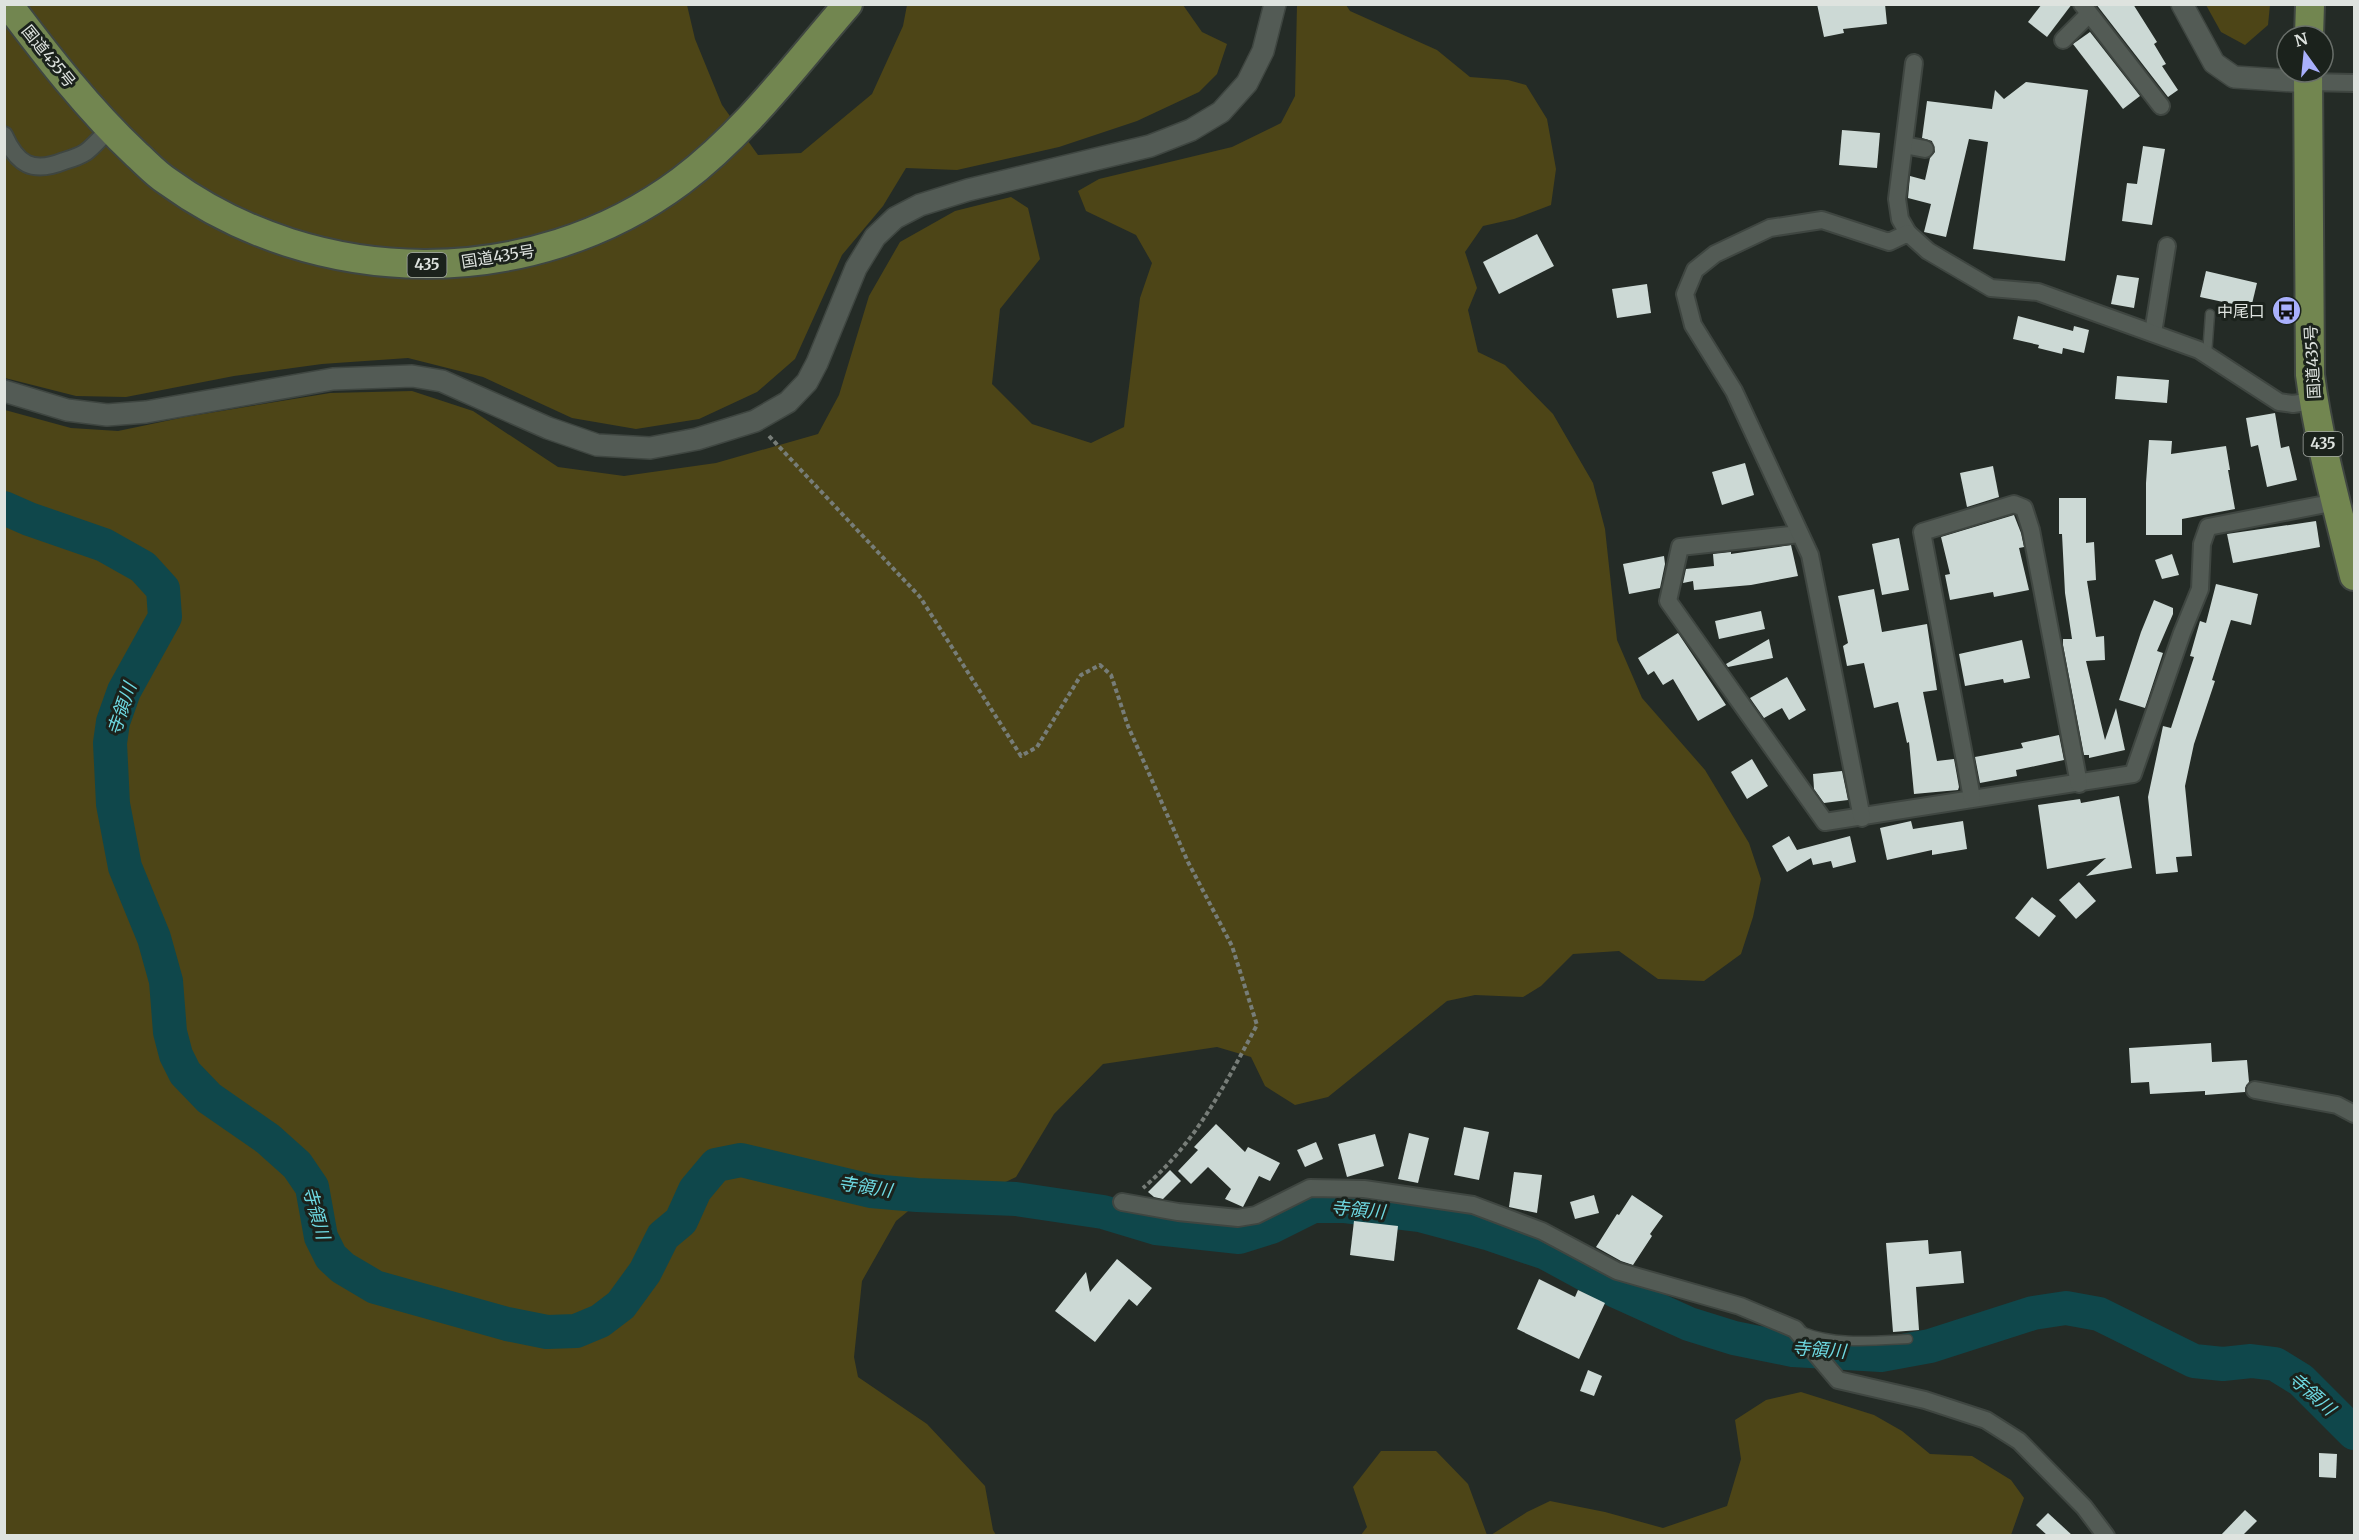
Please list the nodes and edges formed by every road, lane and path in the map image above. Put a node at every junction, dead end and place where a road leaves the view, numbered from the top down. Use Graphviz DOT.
graph roads {
  1 [pos="8,4"];
  2 [pos="848,4"];
  3 [pos="1275,4"];
  4 [pos="2182,4"];
  5 [pos="2310,4"];
  6 [pos="2085,9"];
  7 [pos="2309,24"];
  8 [pos="2063,40"];
  9 [pos="1914,63"];
  10 [pos="2275,77"];
  11 [pos="2335,80"];
  12 [pos="2355,83"];
  13 [pos="2308,84"];
  14 [pos="2161,106"];
  15 [pos="110,129"];
  16 [pos="4,135"];
  17 [pos="1904,145"];
  18 [pos="1925,149"];
  19 [pos="1908,233"];
  20 [pos="2167,246"];
  21 [pos="2210,314"];
  22 [pos="2153,333"];
  23 [pos="2207,355"];
  24 [pos="4,392"];
  25 [pos="2313,401"];
  26 [pos="755,421"];
  27 [pos="2336,502"];
  28 [pos="1800,534"];
  29 [pos="2355,576"];
  30 [pos="2079,784"];
  31 [pos="1972,798"];
  32 [pos="1862,818"];
  33 [pos="2255,1090"];
  34 [pos="2355,1114"];
  35 [pos="1128,1203"];
  36 [pos="1798,1333"];
  37 [pos="1908,1339"];
  38 [pos="2106,1536"];
  1 -- 15 [label="highway, 国道435号 / 435"];
  2 -- 15 [label="highway, 国道435号 / 435"];
  3 -- 26 [label="street"];
  4 -- 10 [label="street"];
  5 -- 7 [label="highway"];
  6 -- 8 [label="street"];
  6 -- 14 [label="street"];
  9 -- 17 [label="street"];
  11 -- 12 [label="street"];
  13 -- 25 [label="highway, 国道435号 / 435"];
  15 -- 16 [label="street"];
  17 -- 18 [label="street"];
  17 -- 19 [label="street"];
  19 -- 22 [label="street"];
  19 -- 28 [label="street"];
  20 -- 22 [label="street"];
  21 -- 23 [label="lane"];
  22 -- 23 [label="street"];
  23 -- 25 [label="street"];
  24 -- 26 [label="street"];
  25 -- 27 [label="highway, 国道435号 / 435"];
  26 -- 35 [label="path"];
  27 -- 29 [label="highway, 国道435号 / 435"];
  27 -- 30 [label="street"];
  28 -- 32 [label="street"];
  28 -- 32 [label="street"];
  30 -- 31 [label="street"];
  30 -- 31 [label="street"];
  31 -- 32 [label="street"];
  33 -- 34 [label="street"];
  35 -- 36 [label="street"];
  36 -- 37 [label="lane"];
  36 -- 38 [label="street"];
}
